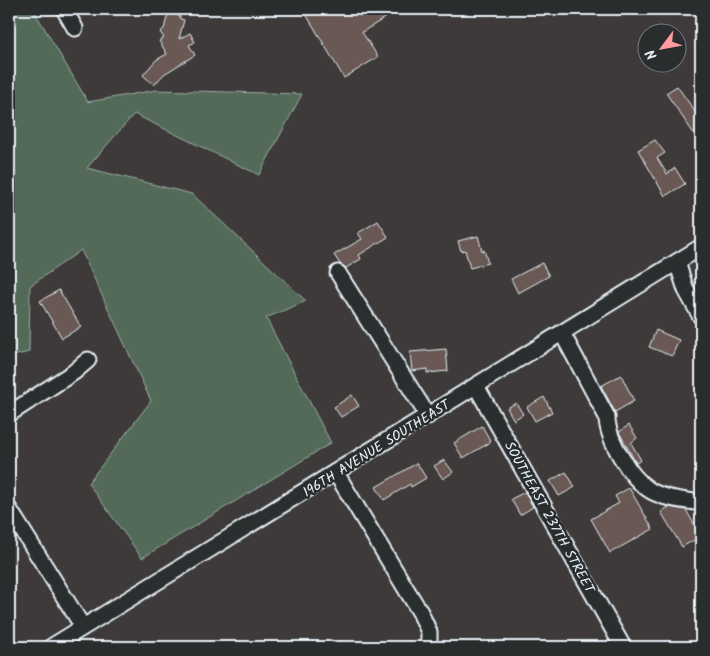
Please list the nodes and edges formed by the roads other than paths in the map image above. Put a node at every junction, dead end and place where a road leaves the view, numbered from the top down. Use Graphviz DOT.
graph roads {
  1 [pos="64,9"];
  2 [pos="76,28"];
  3 [pos="701,247"];
  4 [pos="677,262"];
  5 [pos="338,273"];
  6 [pos="701,317"];
  7 [pos="562,333"];
  8 [pos="88,360"];
  9 [pos="476,386"];
  10 [pos="9,414"];
  11 [pos="428,416"];
  12 [pos="336,473"];
  13 [pos="700,503"];
  14 [pos="9,509"];
  15 [pos="83,627"];
  16 [pos="51,647"];
  17 [pos="428,647"];
  18 [pos="623,647"];
  1 -- 2 [label="street"];
  3 -- 4 [label="street, 196TH AVENUE SOUTHEAST"];
  4 -- 6 [label="street"];
  4 -- 7 [label="street, 196TH AVENUE SOUTHEAST"];
  5 -- 11 [label="street"];
  7 -- 9 [label="street, 196TH AVENUE SOUTHEAST"];
  7 -- 13 [label="street"];
  8 -- 10 [label="street"];
  9 -- 11 [label="street, 196TH AVENUE SOUTHEAST"];
  9 -- 18 [label="street, SOUTHEAST 237TH STREET"];
  11 -- 12 [label="street, 196TH AVENUE SOUTHEAST"];
  12 -- 15 [label="street, 196TH AVENUE SOUTHEAST"];
  12 -- 17 [label="street"];
  14 -- 15 [label="street"];
  15 -- 16 [label="street, 196TH AVENUE SOUTHEAST"];
}
